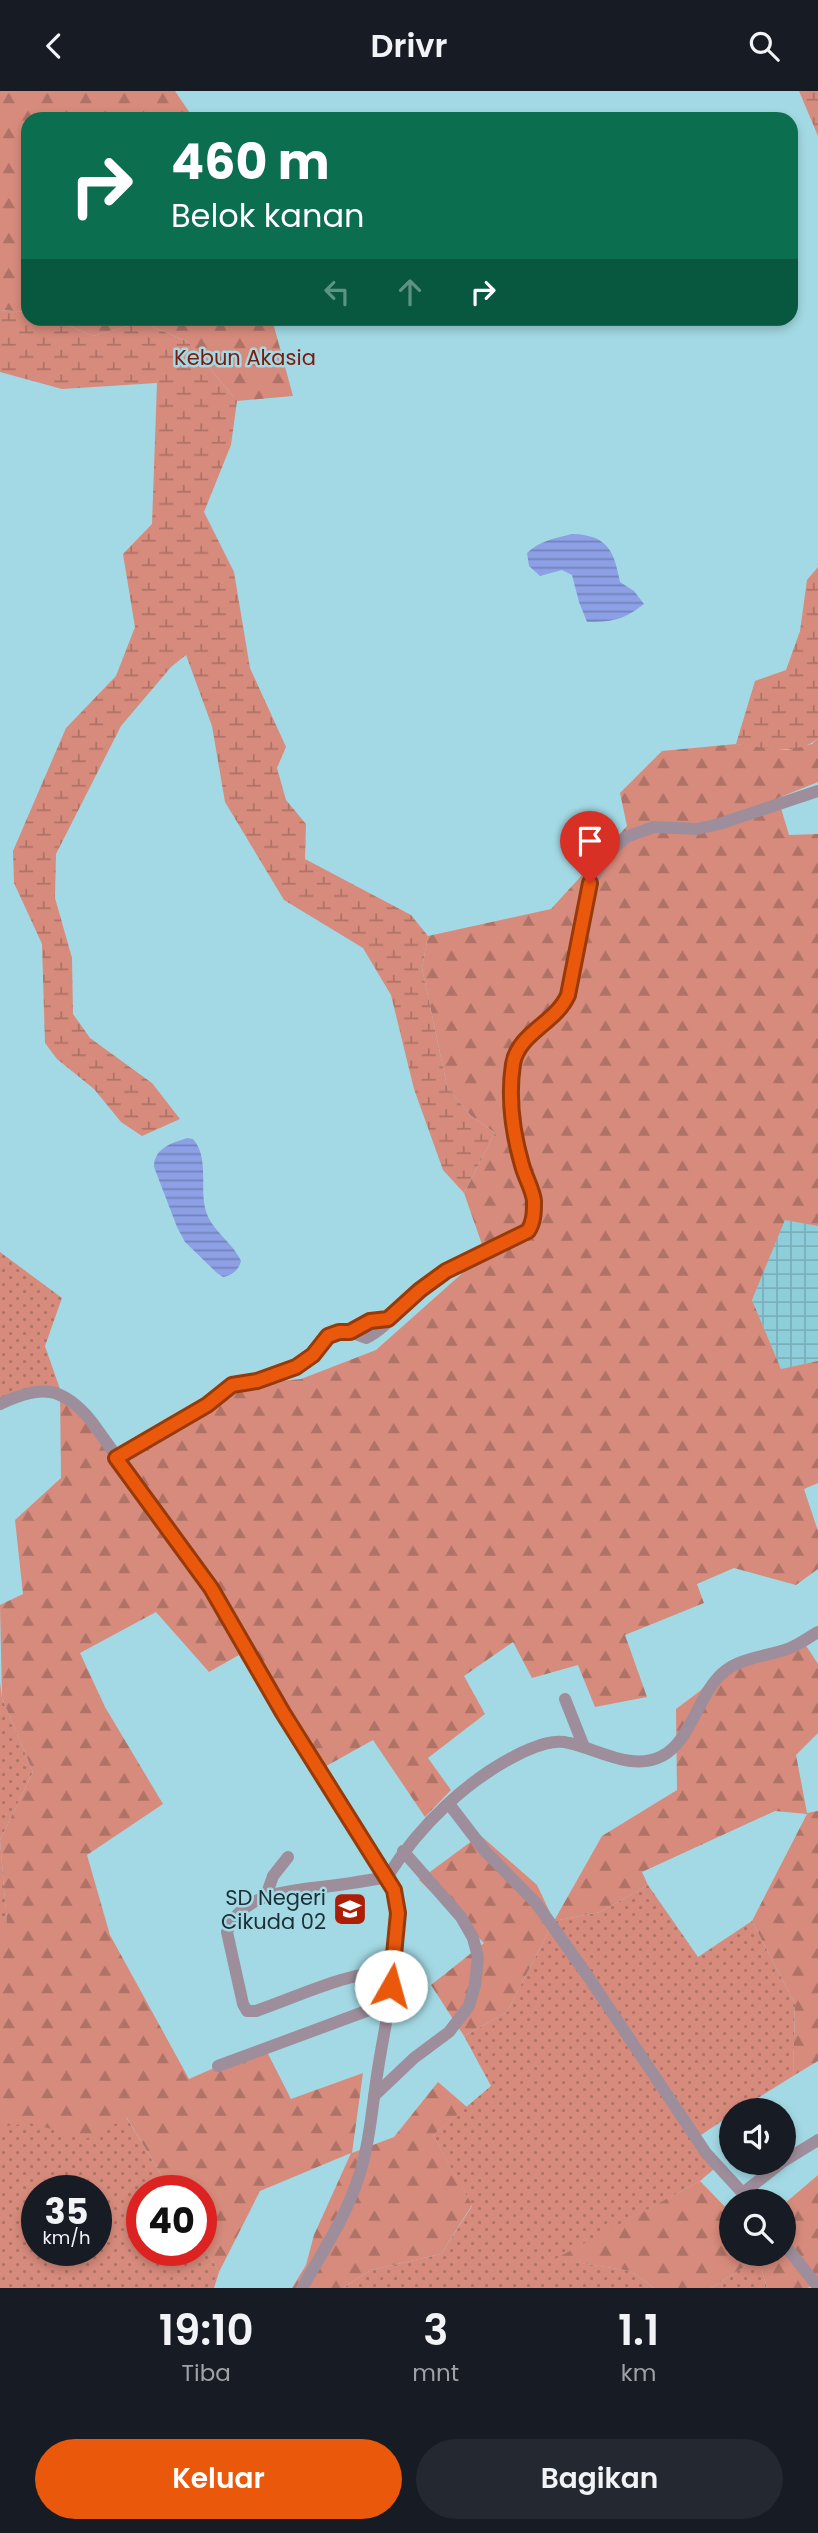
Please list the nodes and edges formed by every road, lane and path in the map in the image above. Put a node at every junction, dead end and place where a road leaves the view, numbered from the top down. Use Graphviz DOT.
graph roads {
  1 [pos="818,790"];
  2 [pos="0,1404"];
  3 [pos="116,1458"];
  4 [pos="818,1632"];
  5 [pos="565,1699"];
  6 [pos="583,1747"];
  7 [pos="449,1804"];
  8 [pos="404,1851"];
  9 [pos="288,1857"];
  10 [pos="387,1877"];
  11 [pos="266,1896"];
  12 [pos="394,1970"];
  13 [pos="388,2003"];
  14 [pos="218,2066"];
  15 [pos="374,2096"];
  16 [pos="818,2140"];
  17 [pos="796,2153"];
  18 [pos="769,2175"];
  19 [pos="740,2189"];
  20 [pos="755,2189"];
  21 [pos="796,2259"];
  22 [pos="818,2287"];
  23 [pos="302,2288"];
  1 -- 3 [label="street"];
  2 -- 3 [label="street"];
  3 -- 10 [label="street"];
  4 -- 6 [label="street"];
  5 -- 6 [label="street"];
  6 -- 7 [label="street"];
  7 -- 8 [label="street"];
  7 -- 19 [label="street"];
  8 -- 10 [label="street"];
  8 -- 15 [label="street"];
  9 -- 11 [label="street"];
  10 -- 11 [label="street"];
  10 -- 12 [label="street"];
  11 -- 12 [label="street"];
  12 -- 13 [label="street"];
  13 -- 14 [label="street"];
  13 -- 15 [label="street"];
  15 -- 23 [label="street"];
  16 -- 17 [label="street"];
  18 -- 20 [label="street"];
  21 -- 22 [label="street"];
}
